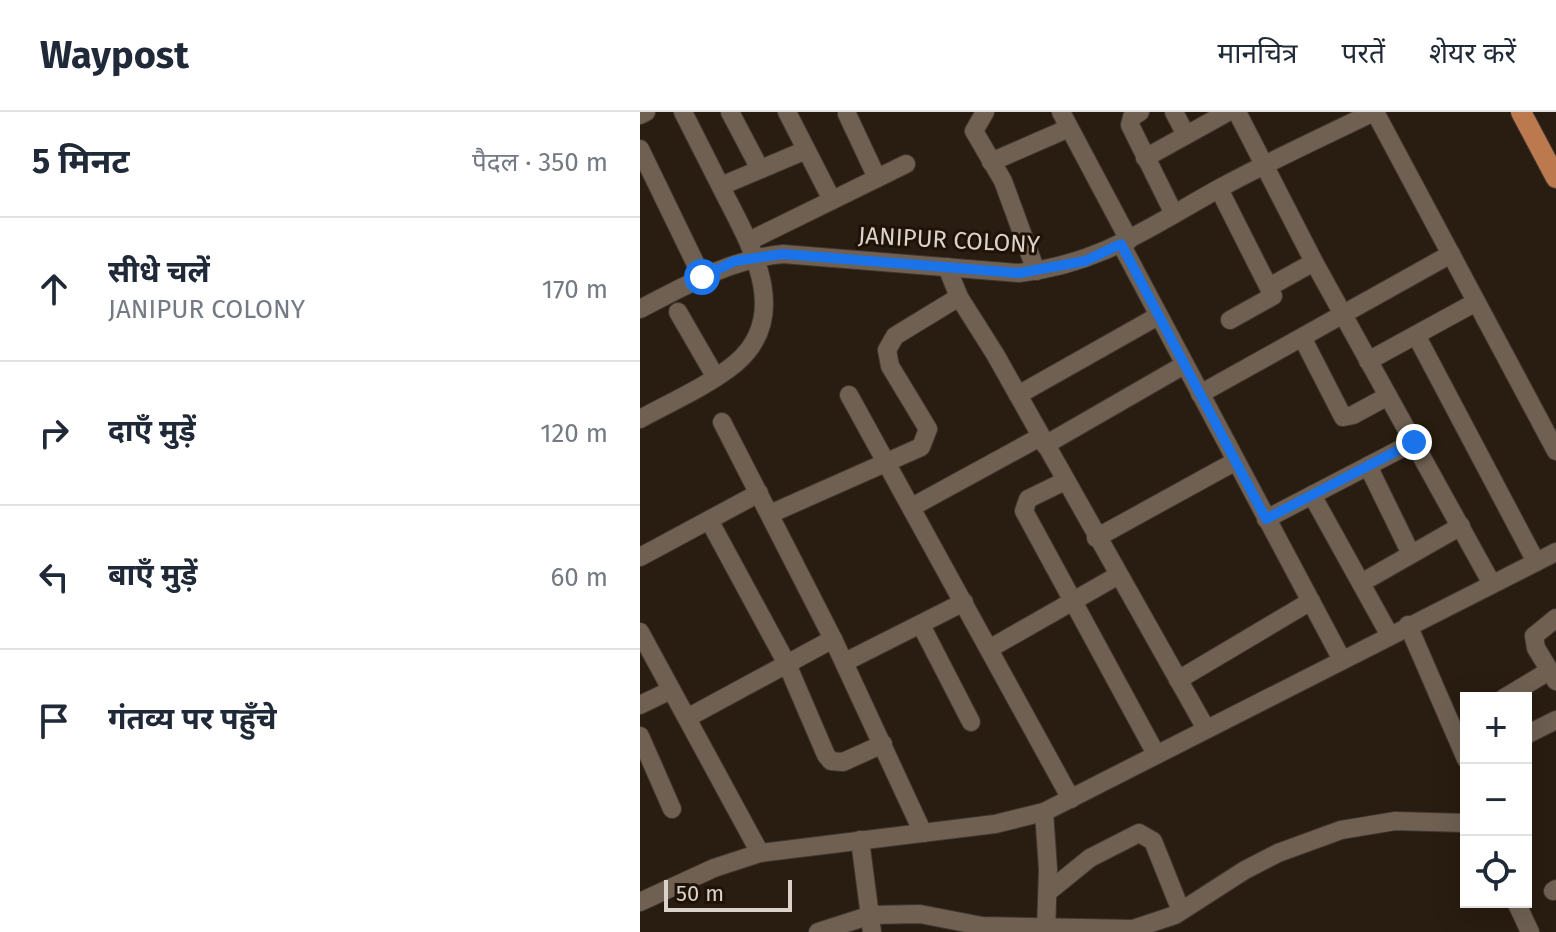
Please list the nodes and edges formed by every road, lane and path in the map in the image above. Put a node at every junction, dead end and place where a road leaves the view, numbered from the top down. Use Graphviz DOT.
graph roads {
  1 [pos="646,112"];
  2 [pos="683,112"];
  3 [pos="730,112"];
  4 [pos="787,112"];
  5 [pos="985,112"];
  6 [pos="1140,112"];
  7 [pos="1174,112"];
  8 [pos="1228,112"];
  9 [pos="1237,112"];
  10 [pos="1374,112"];
  11 [pos="1525,113"];
  12 [pos="847,114"];
  13 [pos="640,115"];
  14 [pos="1065,120"];
  15 [pos="1186,135"];
  16 [pos="640,149"];
  17 [pos="806,150"];
  18 [pos="1145,158"];
  19 [pos="991,162"];
  20 [pos="906,164"];
  21 [pos="1266,164"];
  22 [pos="760,169"];
  23 [pos="877,178"];
  24 [pos="1556,178"];
  25 [pos="721,186"];
  26 [pos="1219,189"];
  27 [pos="832,200"];
  28 [pos="1174,214"];
  29 [pos="1125,242"];
  30 [pos="753,249"];
  31 [pos="1451,254"];
  32 [pos="1314,262"];
  33 [pos="947,267"];
  34 [pos="1036,271"];
  35 [pos="702,277"];
  36 [pos="1269,287"];
  37 [pos="959,297"];
  38 [pos="1476,302"];
  39 [pos="640,309"];
  40 [pos="678,312"];
  41 [pos="1158,316"];
  42 [pos="1345,316"];
  43 [pos="1230,320"];
  44 [pos="1416,335"];
  45 [pos="1303,339"];
  46 [pos="1368,361"];
  47 [pos="1184,365"];
  48 [pos="715,376"];
  49 [pos="1200,394"];
  50 [pos="849,395"];
  51 [pos="1018,395"];
  52 [pos="1388,396"];
  53 [pos="640,419"];
  54 [pos="722,422"];
  55 [pos="1043,441"];
  56 [pos="1414,442"];
  57 [pos="1556,451"];
  58 [pos="887,460"];
  59 [pos="1236,461"];
  60 [pos="1368,466"];
  61 [pos="1065,481"];
  62 [pos="759,493"];
  63 [pos="1312,495"];
  64 [pos="912,507"];
  65 [pos="770,514"];
  66 [pos="1266,519"];
  67 [pos="709,520"];
  68 [pos="1461,526"];
  69 [pos="1096,538"];
  70 [pos="1556,552"];
  71 [pos="1411,554"];
  72 [pos="640,557"];
  73 [pos="1536,562"];
  74 [pos="1117,576"];
  75 [pos="1361,583"];
  76 [pos="1492,584"];
  77 [pos="1073,601"];
  78 [pos="1311,601"];
  79 [pos="964,602"];
  80 [pos="1556,618"];
  81 [pos="921,625"];
  82 [pos="1408,625"];
  83 [pos="1389,634"];
  84 [pos="833,639"];
  85 [pos="643,643"];
  86 [pos="989,649"];
  87 [pos="1341,658"];
  88 [pos="845,662"];
  89 [pos="787,664"];
  90 [pos="1553,676"];
  91 [pos="1178,680"];
  92 [pos="671,690"];
  93 [pos="1517,692"];
  94 [pos="640,705"];
  95 [pos="687,718"];
  96 [pos="1556,720"];
  97 [pos="971,722"];
  98 [pos="1460,724"];
  99 [pos="1205,727"];
  100 [pos="1532,732"];
  101 [pos="640,736"];
  102 [pos="883,744"];
  103 [pos="1156,754"];
  104 [pos="644,756"];
  105 [pos="1071,799"];
  106 [pos="672,809"];
  107 [pos="1044,812"];
  108 [pos="1460,823"];
  109 [pos="923,833"];
  110 [pos="860,840"];
  111 [pos="760,853"];
  112 [pos="1048,892"];
  113 [pos="640,902"];
  114 [pos="1519,908"];
  115 [pos="1181,911"];
  116 [pos="872,924"];
  117 [pos="1046,928"];
  118 [pos="993,929"];
  119 [pos="818,932"];
  120 [pos="1530,932"];
  1 -- 13 [label="street"];
  2 -- 25 [label="street"];
  3 -- 22 [label="street"];
  4 -- 17 [label="street"];
  5 -- 19 [label="street"];
  6 -- 18 [label="street"];
  7 -- 15 [label="street"];
  8 -- 15 [label="street"];
  9 -- 21 [label="street"];
  10 -- 21 [label="street, JANIPUR COLONY"];
  10 -- 31 [label="street"];
  11 -- 24 [label="main road"];
  12 -- 23 [label="street"];
  14 -- 19 [label="street"];
  14 -- 29 [label="street"];
  15 -- 18 [label="street"];
  16 -- 35 [label="street"];
  17 -- 22 [label="street"];
  17 -- 27 [label="street"];
  18 -- 28 [label="street"];
  19 -- 34 [label="street"];
  20 -- 23 [label="street"];
  21 -- 26 [label="street, JANIPUR COLONY"];
  21 -- 32 [label="street"];
  22 -- 25 [label="street"];
  23 -- 27 [label="street"];
  25 -- 30 [label="street"];
  26 -- 28 [label="street, JANIPUR COLONY"];
  26 -- 36 [label="street"];
  27 -- 30 [label="street"];
  28 -- 29 [label="street, JANIPUR COLONY"];
  29 -- 34 [label="street, JANIPUR COLONY"];
  29 -- 41 [label="street"];
  30 -- 33 [label="street, JANIPUR COLONY"];
  30 -- 35 [label="street, JANIPUR COLONY"];
  30 -- 48 [label="street"];
  31 -- 38 [label="street"];
  31 -- 42 [label="street"];
  32 -- 36 [label="street"];
  32 -- 42 [label="street"];
  33 -- 34 [label="street, JANIPUR COLONY"];
  33 -- 37 [label="street"];
  35 -- 39 [label="street, JANIPUR COLONY"];
  36 -- 43 [label="street"];
  37 -- 51 [label="street"];
  37 -- 58 [label="street"];
  38 -- 44 [label="street"];
  38 -- 57 [label="street"];
  40 -- 48 [label="street"];
  41 -- 47 [label="street"];
  41 -- 51 [label="street"];
  42 -- 45 [label="street"];
  42 -- 46 [label="street"];
  44 -- 46 [label="street"];
  44 -- 73 [label="street"];
  45 -- 49 [label="street"];
  45 -- 52 [label="street"];
  46 -- 52 [label="street"];
  47 -- 49 [label="street"];
  47 -- 55 [label="street"];
  48 -- 53 [label="street"];
  49 -- 59 [label="street"];
  50 -- 58 [label="street"];
  51 -- 55 [label="street"];
  52 -- 56 [label="street"];
  54 -- 62 [label="street"];
  55 -- 61 [label="street"];
  55 -- 64 [label="street"];
  56 -- 60 [label="street"];
  56 -- 68 [label="street"];
  58 -- 64 [label="street"];
  58 -- 65 [label="street"];
  59 -- 66 [label="street"];
  59 -- 69 [label="street"];
  60 -- 63 [label="street"];
  60 -- 71 [label="street"];
  61 -- 69 [label="street"];
  61 -- 77 [label="street"];
  62 -- 65 [label="street"];
  62 -- 67 [label="street"];
  63 -- 66 [label="street"];
  63 -- 75 [label="street"];
  64 -- 79 [label="street"];
  65 -- 84 [label="street"];
  66 -- 78 [label="street"];
  67 -- 72 [label="street"];
  67 -- 89 [label="street"];
  68 -- 71 [label="street"];
  68 -- 76 [label="street"];
  69 -- 74 [label="street"];
  70 -- 73 [label="street"];
  71 -- 75 [label="street"];
  73 -- 76 [label="street"];
  74 -- 77 [label="street"];
  74 -- 91 [label="street"];
  75 -- 83 [label="street"];
  76 -- 82 [label="street"];
  77 -- 86 [label="street"];
  77 -- 103 [label="street"];
  78 -- 87 [label="street"];
  78 -- 91 [label="street"];
  79 -- 81 [label="street"];
  79 -- 86 [label="street"];
  80 -- 90 [label="street"];
  81 -- 88 [label="street"];
  81 -- 97 [label="street"];
  82 -- 83 [label="street"];
  82 -- 98 [label="street"];
  83 -- 87 [label="street"];
  84 -- 88 [label="street"];
  84 -- 89 [label="street"];
  85 -- 92 [label="street"];
  86 -- 105 [label="street"];
  87 -- 99 [label="street"];
  88 -- 102 [label="street"];
  89 -- 95 [label="street"];
  89 -- 102 [label="street"];
  90 -- 93 [label="street"];
  91 -- 99 [label="street"];
  92 -- 94 [label="street"];
  92 -- 95 [label="street"];
  95 -- 111 [label="street"];
  96 -- 100 [label="street"];
  99 -- 103 [label="street"];
  101 -- 104 [label="street"];
  102 -- 109 [label="street"];
  103 -- 105 [label="street"];
  104 -- 106 [label="street"];
  105 -- 107 [label="street"];
  107 -- 109 [label="street"];
  107 -- 112 [label="street"];
  108 -- 115 [label="street"];
  109 -- 110 [label="street"];
  110 -- 111 [label="street"];
  110 -- 116 [label="street"];
  111 -- 113 [label="street"];
  112 -- 115 [label="street"];
  112 -- 117 [label="street"];
  114 -- 120 [label="street"];
  115 -- 117 [label="street"];
  116 -- 118 [label="street"];
  116 -- 119 [label="street"];
  117 -- 118 [label="street"];
}
